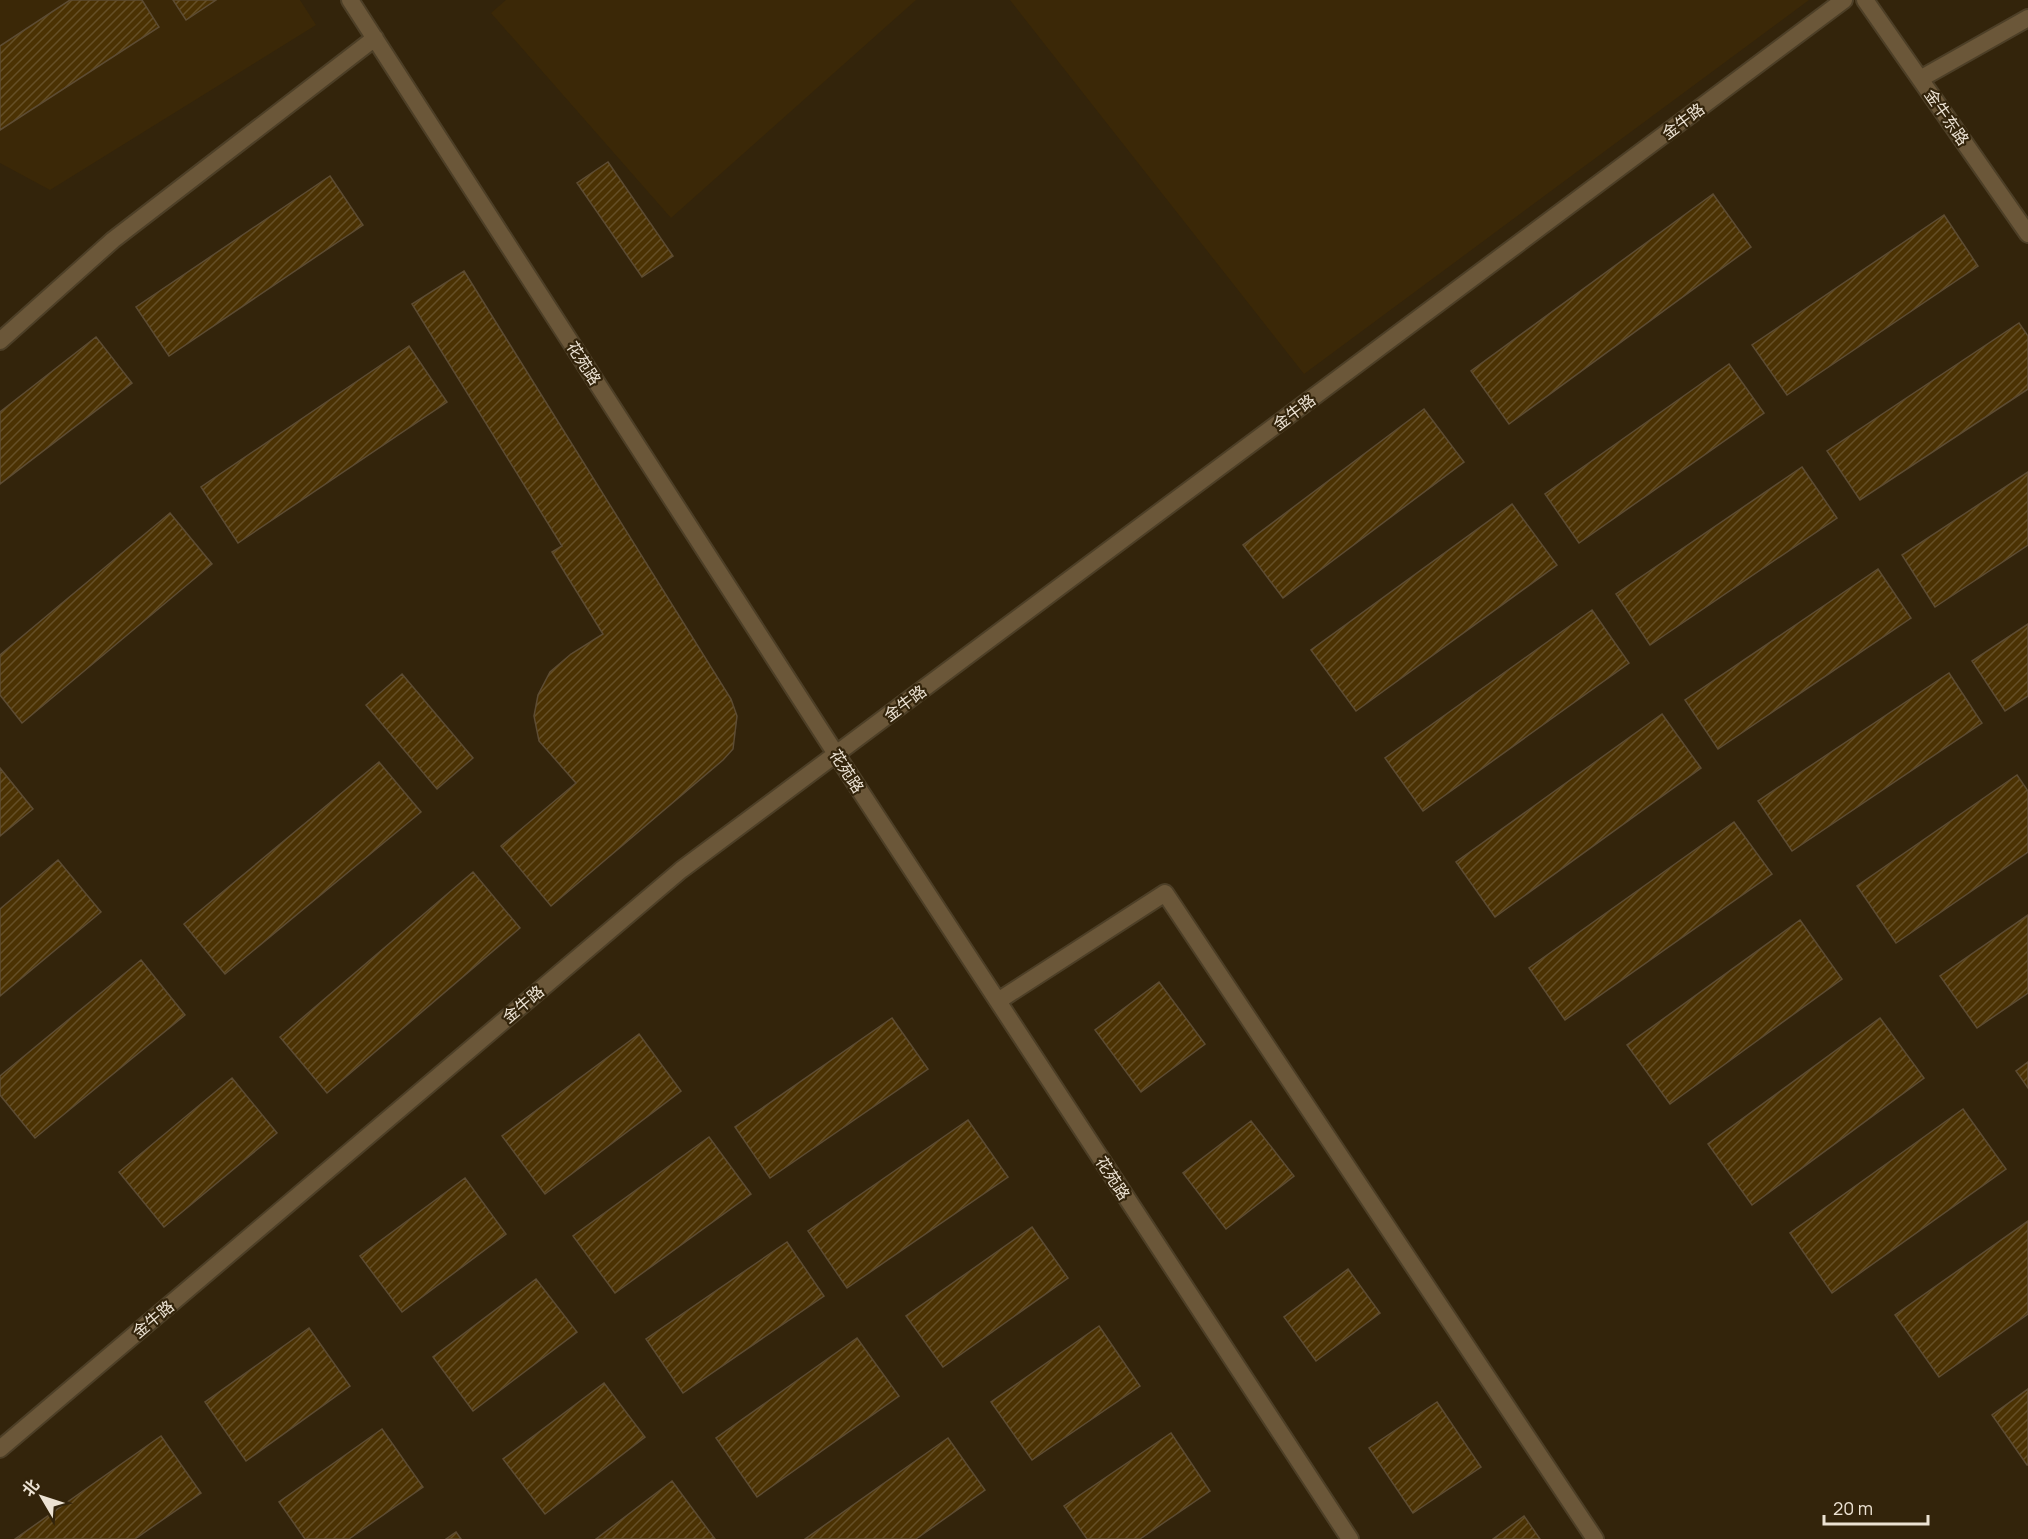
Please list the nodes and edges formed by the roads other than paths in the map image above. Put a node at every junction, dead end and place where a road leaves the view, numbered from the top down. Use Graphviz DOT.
graph roads {
  1 [pos="350,0"];
  2 [pos="1844,0"];
  3 [pos="1865,0"];
  4 [pos="2028,18"];
  5 [pos="375,38"];
  6 [pos="1920,80"];
  7 [pos="2028,234"];
  8 [pos="0,341"];
  9 [pos="836,754"];
  10 [pos="998,1002"];
  11 [pos="0,1449"];
  12 [pos="1350,1539"];
  13 [pos="1596,1539"];
  1 -- 5 [label="street, 花苑路"];
  2 -- 9 [label="street, 金牛路"];
  3 -- 6 [label="street, 金牛东路"];
  4 -- 6 [label="street"];
  5 -- 8 [label="street"];
  5 -- 9 [label="street, 花苑路"];
  6 -- 7 [label="street, 金牛东路"];
  9 -- 10 [label="street, 花苑路"];
  9 -- 11 [label="street, 金牛路"];
  10 -- 12 [label="street, 花苑路"];
  10 -- 13 [label="street"];
}
